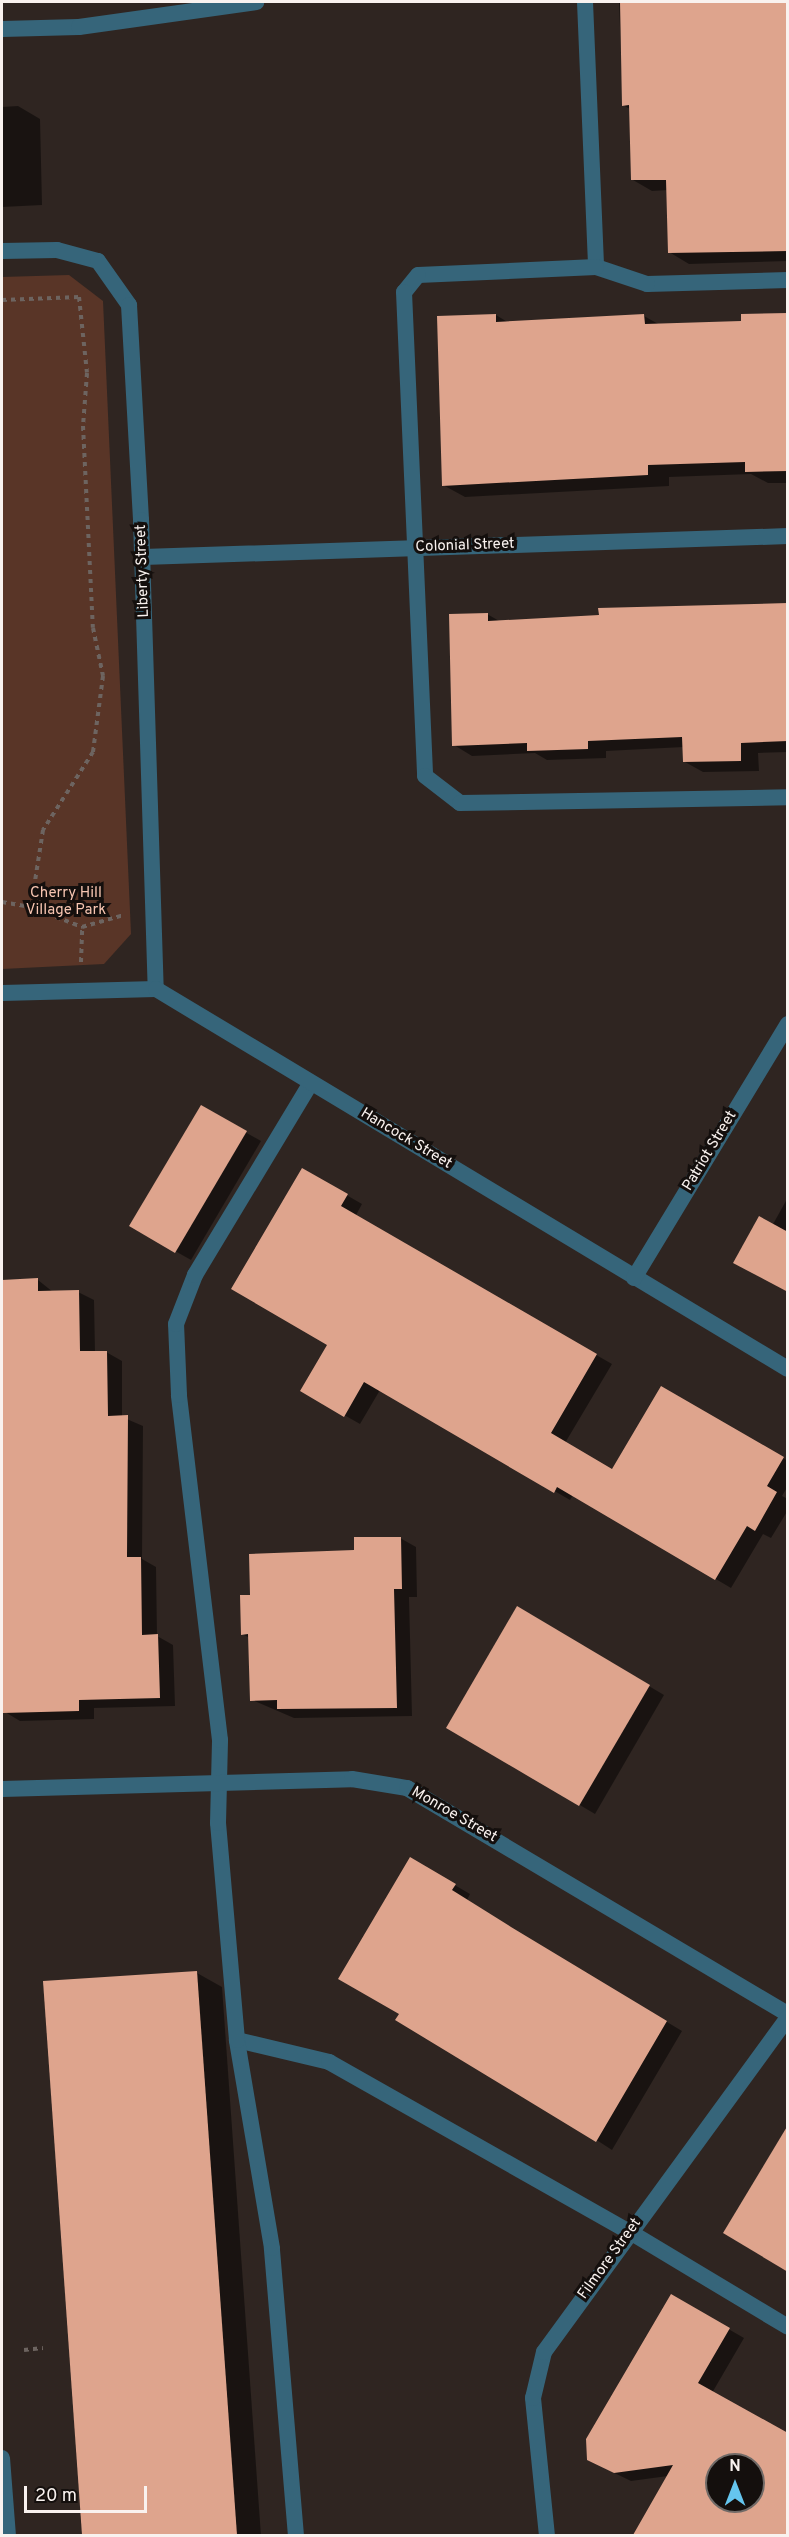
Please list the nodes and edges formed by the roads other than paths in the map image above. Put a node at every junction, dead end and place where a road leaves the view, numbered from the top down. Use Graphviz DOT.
graph roads {
  1 [pos="256,2"];
  2 [pos="585,2"];
  3 [pos="2,29"];
  4 [pos="2,251"];
  5 [pos="596,267"];
  6 [pos="788,280"];
  7 [pos="788,536"];
  8 [pos="414,548"];
  9 [pos="142,557"];
  10 [pos="788,797"];
  11 [pos="156,989"];
  12 [pos="2,993"];
  13 [pos="788,1024"];
  14 [pos="311,1083"];
  15 [pos="634,1278"];
  16 [pos="788,1369"];
  17 [pos="218,1783"];
  18 [pos="2,1789"];
  19 [pos="788,2016"];
  20 [pos="237,2040"];
  21 [pos="630,2232"];
  22 [pos="788,2327"];
  23 [pos="2,2458"];
  24 [pos="8,2535"];
  25 [pos="296,2535"];
  26 [pos="547,2535"];
  1 -- 3 [label="street"];
  2 -- 5 [label="street"];
  4 -- 9 [label="street, Liberty Street"];
  5 -- 6 [label="street"];
  5 -- 8 [label="street"];
  7 -- 8 [label="street, Colonial Street"];
  8 -- 9 [label="street, Colonial Street"];
  8 -- 10 [label="street"];
  9 -- 11 [label="street, Liberty Street"];
  11 -- 12 [label="street"];
  11 -- 14 [label="street, Hancock Street"];
  13 -- 15 [label="street, Patriot Street"];
  14 -- 15 [label="street, Hancock Street"];
  14 -- 17 [label="street"];
  15 -- 16 [label="street, Hancock Street"];
  17 -- 18 [label="street, Monroe Street"];
  17 -- 19 [label="street, Monroe Street"];
  17 -- 20 [label="street"];
  19 -- 21 [label="street, Filmore Street"];
  20 -- 21 [label="street"];
  20 -- 25 [label="street"];
  21 -- 22 [label="street"];
  21 -- 26 [label="street, Filmore Street"];
  23 -- 24 [label="street"];
}
